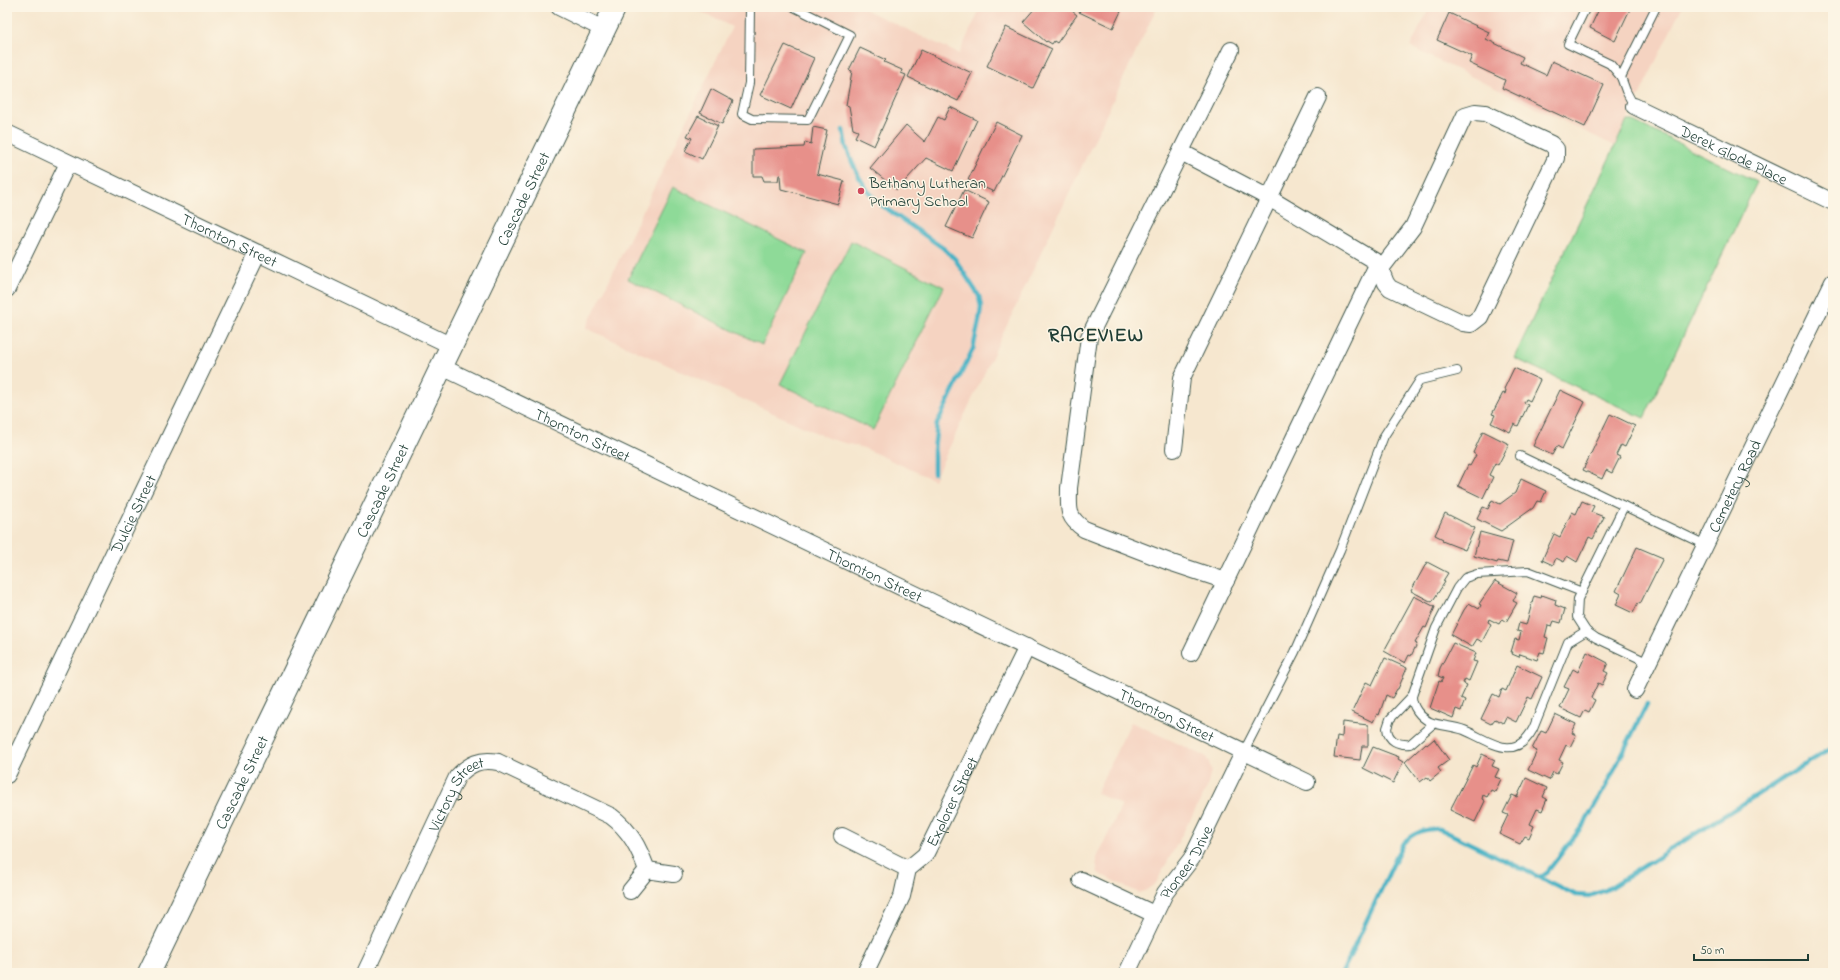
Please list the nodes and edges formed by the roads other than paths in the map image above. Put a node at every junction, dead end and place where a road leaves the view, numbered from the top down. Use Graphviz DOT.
graph roads {
  1 [pos="558,7"];
  2 [pos="615,7"];
  3 [pos="750,7"];
  4 [pos="794,7"];
  5 [pos="1586,7"];
  6 [pos="1656,7"];
  7 [pos="605,30"];
  8 [pos="1231,50"];
  9 [pos="1621,77"];
  10 [pos="1318,97"];
  11 [pos="1634,106"];
  12 [pos="7,133"];
  13 [pos="1181,152"];
  14 [pos="68,163"];
  15 [pos="1269,198"];
  16 [pos="1833,202"];
  17 [pos="258,252"];
  18 [pos="1379,267"];
  19 [pos="1833,282"];
  20 [pos="7,289"];
  21 [pos="452,346"];
  22 [pos="442,368"];
  23 [pos="1457,371"];
  24 [pos="1174,449"];
  25 [pos="1520,456"];
  26 [pos="1624,506"];
  27 [pos="1706,545"];
  28 [pos="1226,581"];
  29 [pos="1582,592"];
  30 [pos="1586,631"];
  31 [pos="1027,647"];
  32 [pos="1192,653"];
  33 [pos="1649,663"];
  34 [pos="1636,690"];
  35 [pos="1412,696"];
  36 [pos="1433,724"];
  37 [pos="1244,751"];
  38 [pos="7,775"];
  39 [pos="1306,782"];
  40 [pos="842,836"];
  41 [pos="908,869"];
  42 [pos="647,870"];
  43 [pos="674,874"];
  44 [pos="1081,880"];
  45 [pos="630,891"];
  46 [pos="1154,914"];
  47 [pos="149,973"];
  48 [pos="365,973"];
  49 [pos="865,973"];
  50 [pos="1127,973"];
  1 -- 7 [label="street"];
  2 -- 7 [label="main road, Cascade Street"];
  3 -- 4 [label="lane"];
  5 -- 9 [label="lane"];
  6 -- 9 [label="lane"];
  7 -- 21 [label="main road, Cascade Street"];
  8 -- 13 [label="street"];
  9 -- 11 [label="lane"];
  10 -- 15 [label="street"];
  11 -- 16 [label="street, Derek Glode Place"];
  12 -- 14 [label="street, Thornton Street"];
  13 -- 15 [label="street"];
  13 -- 28 [label="street"];
  14 -- 17 [label="street, Thornton Street"];
  14 -- 20 [label="street"];
  15 -- 18 [label="street"];
  15 -- 24 [label="street"];
  17 -- 21 [label="street, Thornton Street"];
  17 -- 38 [label="street, Dulcie Street"];
  18 -- 18 [label="street"];
  18 -- 28 [label="street"];
  19 -- 27 [label="street, Cemetery Road"];
  21 -- 22 [label="main road, Cascade Street"];
  22 -- 31 [label="street, Thornton Street"];
  22 -- 47 [label="main road, Cascade Street"];
  23 -- 37 [label="lane"];
  25 -- 26 [label="lane"];
  26 -- 27 [label="lane"];
  26 -- 29 [label="lane"];
  27 -- 33 [label="street, Cemetery Road"];
  28 -- 32 [label="street"];
  29 -- 30 [label="lane"];
  29 -- 35 [label="lane"];
  30 -- 33 [label="lane"];
  30 -- 36 [label="lane"];
  31 -- 37 [label="street, Thornton Street"];
  31 -- 41 [label="street, Explorer Street"];
  33 -- 34 [label="street, Cemetery Road"];
  35 -- 36 [label="lane"];
  35 -- 36 [label="lane"];
  37 -- 39 [label="street, Thornton Street"];
  37 -- 46 [label="street, Pioneer Drive"];
  40 -- 41 [label="street"];
  41 -- 49 [label="street"];
  42 -- 43 [label="street"];
  42 -- 45 [label="street"];
  42 -- 48 [label="street, Victory Street"];
  44 -- 46 [label="street"];
  46 -- 50 [label="street, Pioneer Drive"];
}
